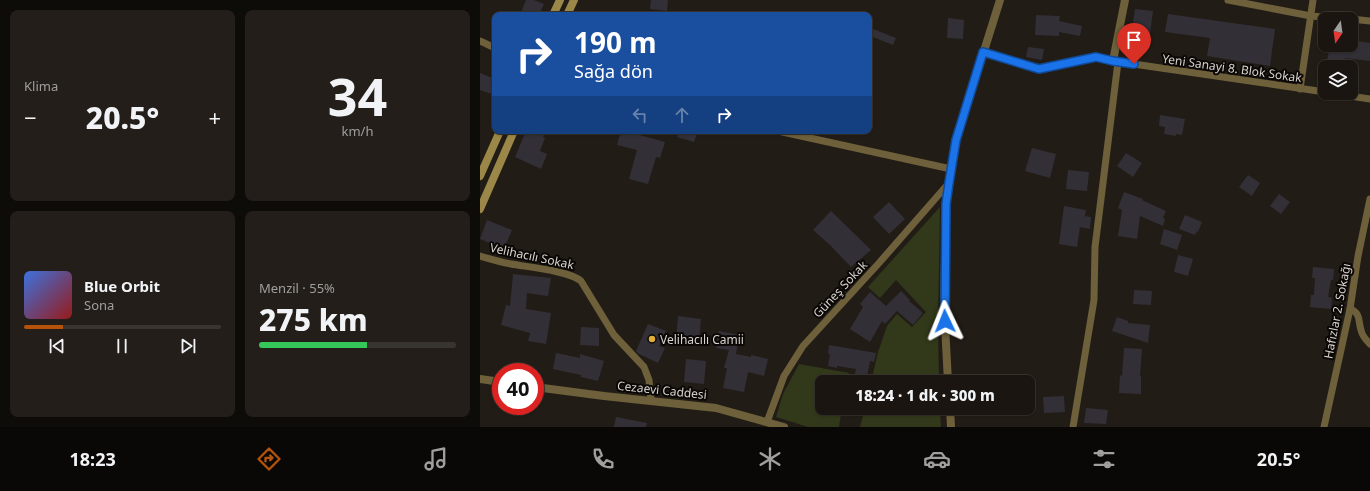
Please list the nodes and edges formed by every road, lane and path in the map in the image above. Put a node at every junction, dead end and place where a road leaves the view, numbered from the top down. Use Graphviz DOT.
graph roads {
  1 [pos="560,0"];
  2 [pos="574,0"];
  3 [pos="1000,0"];
  4 [pos="1124,0"];
  5 [pos="1228,0"];
  6 [pos="1313,0"];
  7 [pos="554,12"];
  8 [pos="568,12"];
  9 [pos="1311,16"];
  10 [pos="1318,17"];
  11 [pos="1358,20"];
  12 [pos="1370,21"];
  13 [pos="480,41"];
  14 [pos="492,47"];
  15 [pos="983,52"];
  16 [pos="1115,62"];
  17 [pos="1300,89"];
  18 [pos="1318,91"];
  19 [pos="1358,97"];
  20 [pos="1370,99"];
  21 [pos="499,134"];
  22 [pos="513,134"];
  23 [pos="792,134"];
  24 [pos="951,169"];
  25 [pos="480,176"];
  26 [pos="949,183"];
  27 [pos="1370,199"];
  28 [pos="480,209"];
  29 [pos="480,256"];
  30 [pos="1350,309"];
  31 [pos="1370,344"];
  32 [pos="948,375"];
  33 [pos="480,379"];
  34 [pos="492,381"];
  35 [pos="544,388"];
  36 [pos="650,400"];
  37 [pos="950,415"];
  38 [pos="766,425"];
  39 [pos="784,427"];
  40 [pos="951,427"];
  41 [pos="1072,427"];
  42 [pos="1324,427"];
  1 -- 7 [label="main road"];
  2 -- 8 [label="main road"];
  3 -- 15 [label="street"];
  4 -- 16 [label="street"];
  5 -- 9 [label="street"];
  6 -- 9 [label="street"];
  9 -- 10 [label="street"];
  9 -- 17 [label="street"];
  11 -- 12 [label="street"];
  13 -- 14 [label="street"];
  15 -- 16 [label="street, Yeni Sanayi 8. Blok Sokak"];
  15 -- 24 [label="street"];
  16 -- 17 [label="street, Yeni Sanayi 8. Blok Sokak"];
  16 -- 41 [label="street"];
  17 -- 18 [label="street, Yeni Sanayi 8. Blok Sokak"];
  19 -- 20 [label="street"];
  21 -- 25 [label="main road"];
  22 -- 28 [label="main road"];
  23 -- 24 [label="street"];
  24 -- 26 [label="street"];
  26 -- 32 [label="street"];
  26 -- 38 [label="street, Güneş Sokak"];
  27 -- 30 [label="street, Hafızlar 2. Sokağı"];
  29 -- 36 [label="street, Velihacılı Sokak"];
  30 -- 31 [label="street"];
  30 -- 42 [label="street, Hafızlar 2. Sokağı"];
  33 -- 34 [label="street"];
  35 -- 36 [label="street, Cezaevi Caddesi"];
  36 -- 38 [label="street, Cezaevi Caddesi"];
  37 -- 40 [label="street"];
  38 -- 39 [label="street, Cezaevi Caddesi"];
}
